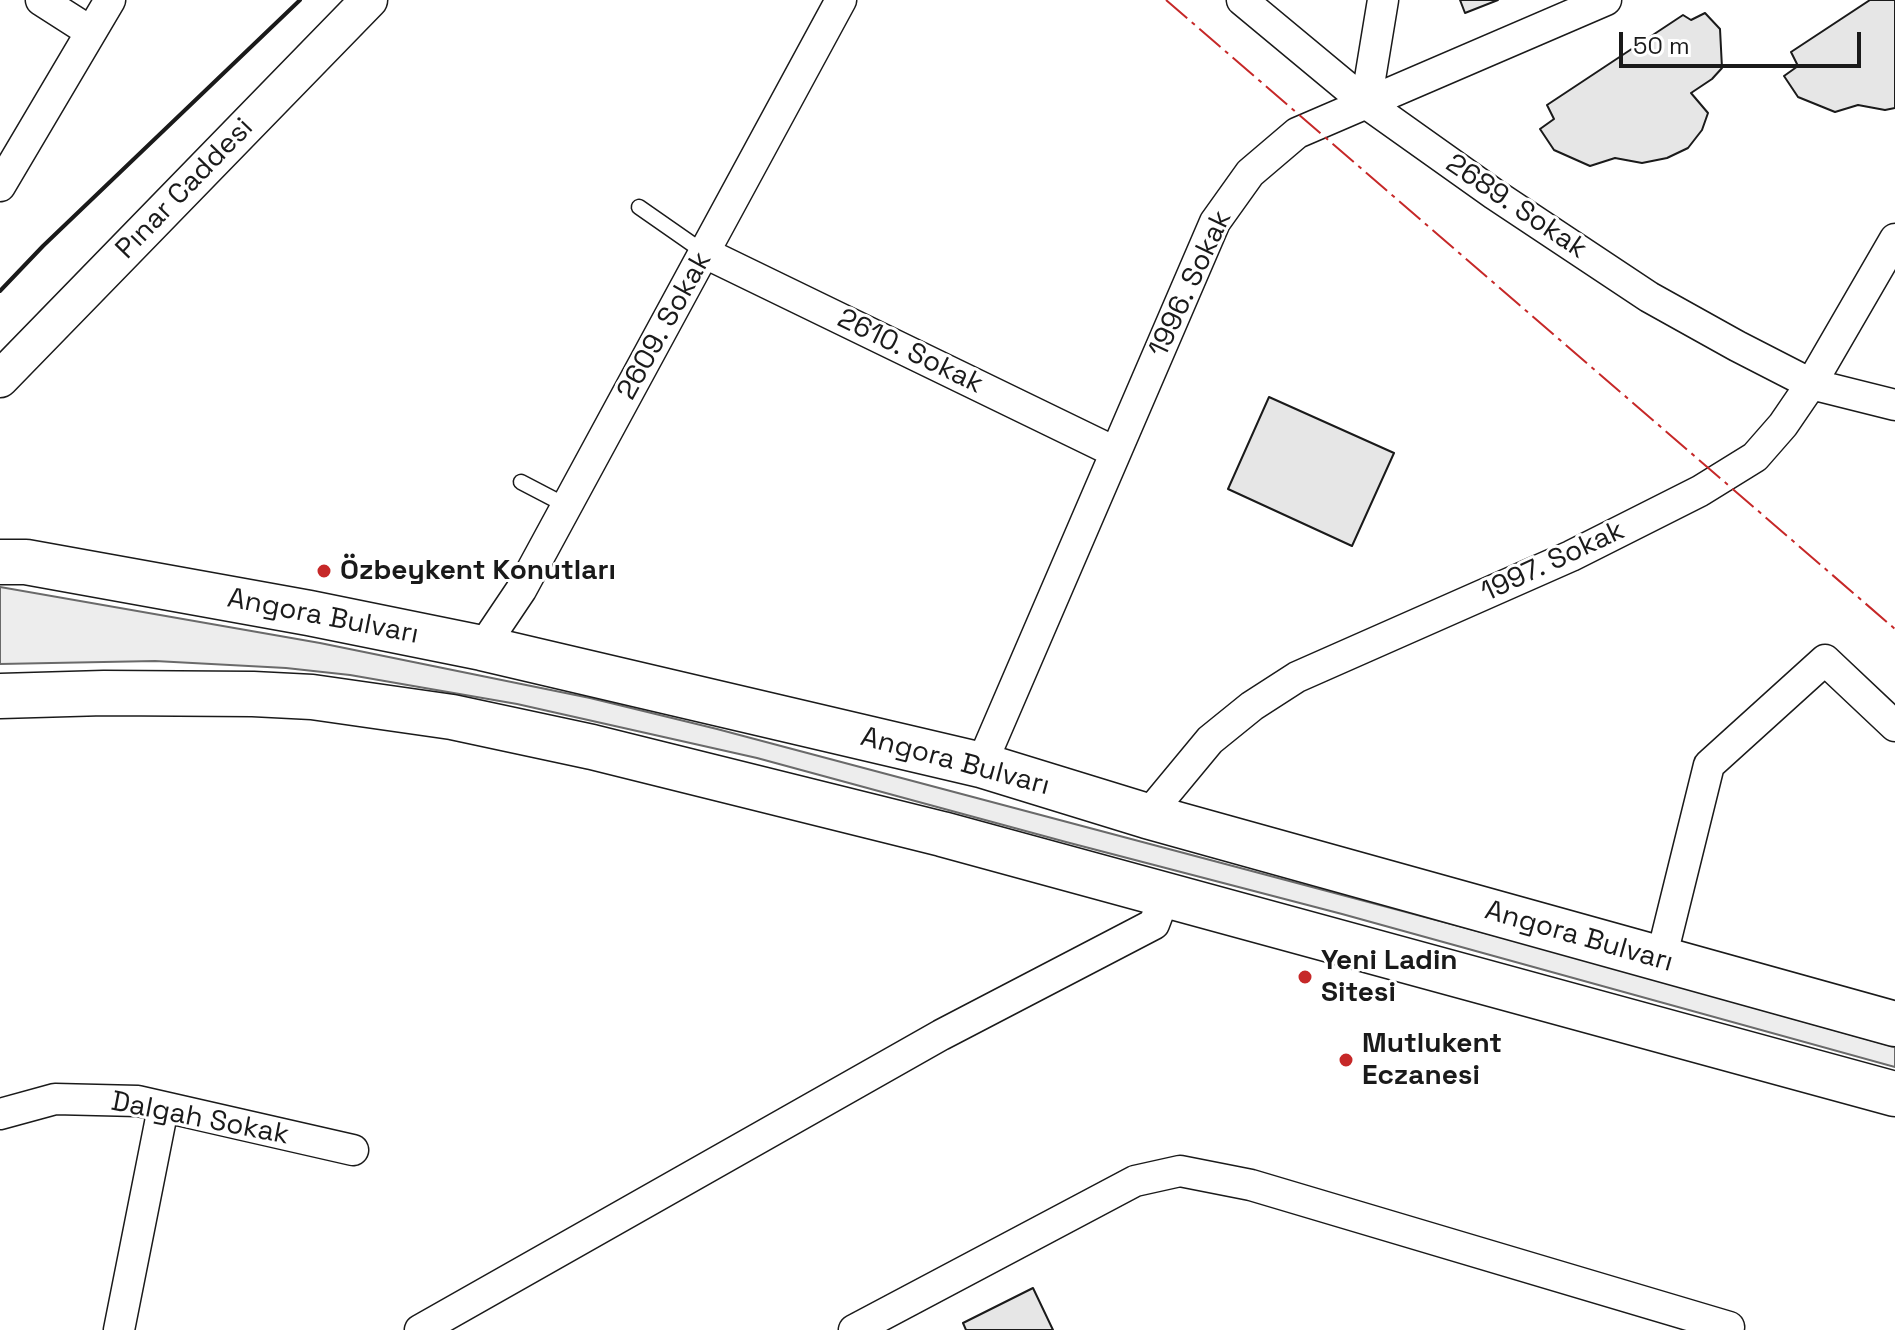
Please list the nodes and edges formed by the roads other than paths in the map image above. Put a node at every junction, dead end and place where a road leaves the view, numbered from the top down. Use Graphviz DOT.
graph roads {
  1 [pos="41,0"];
  2 [pos="110,0"];
  3 [pos="369,0"];
  4 [pos="841,0"];
  5 [pos="1242,0"];
  6 [pos="1383,0"];
  7 [pos="1606,0"];
  8 [pos="91,32"];
  9 [pos="1366,103"];
  10 [pos="0,186"];
  11 [pos="639,207"];
  12 [pos="1895,239"];
  13 [pos="705,253"];
  14 [pos="0,379"];
  15 [pos="1811,384"];
  16 [pos="1895,405"];
  17 [pos="1115,452"];
  18 [pos="521,482"];
  19 [pos="567,506"];
  20 [pos="0,562"];
  21 [pos="482,648"];
  22 [pos="0,696"];
  23 [pos="1895,726"];
  24 [pos="981,765"];
  25 [pos="1147,816"];
  26 [pos="1165,895"];
  27 [pos="1661,959"];
  28 [pos="1895,1024"];
  29 [pos="1895,1094"];
  30 [pos="163,1108"];
  31 [pos="0,1114"];
  32 [pos="353,1150"];
  33 [pos="430,1327"];
  34 [pos="1729,1327"];
  35 [pos="119,1330"];
  36 [pos="854,1330"];
  1 -- 8 [label="street"];
  2 -- 8 [label="street"];
  3 -- 14 [label="street, Pınar Caddesi"];
  4 -- 13 [label="street, 2609. Sokak"];
  5 -- 9 [label="street, 2689. Sokak"];
  6 -- 9 [label="street"];
  7 -- 9 [label="street, 1996. Sokak"];
  8 -- 10 [label="street"];
  9 -- 15 [label="street, 2689. Sokak"];
  9 -- 17 [label="street, 1996. Sokak"];
  11 -- 13 [label="lane"];
  12 -- 15 [label="street, 1997. Sokak"];
  13 -- 17 [label="street, 2610. Sokak"];
  13 -- 19 [label="street, 2609. Sokak"];
  15 -- 16 [label="street, 2689. Sokak"];
  15 -- 25 [label="street, 1997. Sokak"];
  17 -- 24 [label="street, 1996. Sokak"];
  18 -- 19 [label="lane"];
  19 -- 21 [label="street, 2609. Sokak"];
  20 -- 21 [label="main road, Angora Bulvarı"];
  21 -- 24 [label="main road, Angora Bulvarı"];
  22 -- 26 [label="main road"];
  23 -- 27 [label="street"];
  24 -- 25 [label="main road, Angora Bulvarı"];
  25 -- 27 [label="main road, Angora Bulvarı"];
  26 -- 29 [label="main road"];
  26 -- 33 [label="street"];
  27 -- 28 [label="main road, Angora Bulvarı"];
  30 -- 31 [label="street, Dalgah Sokak"];
  30 -- 32 [label="street, Dalgah Sokak"];
  30 -- 35 [label="street"];
  34 -- 36 [label="street"];
}
